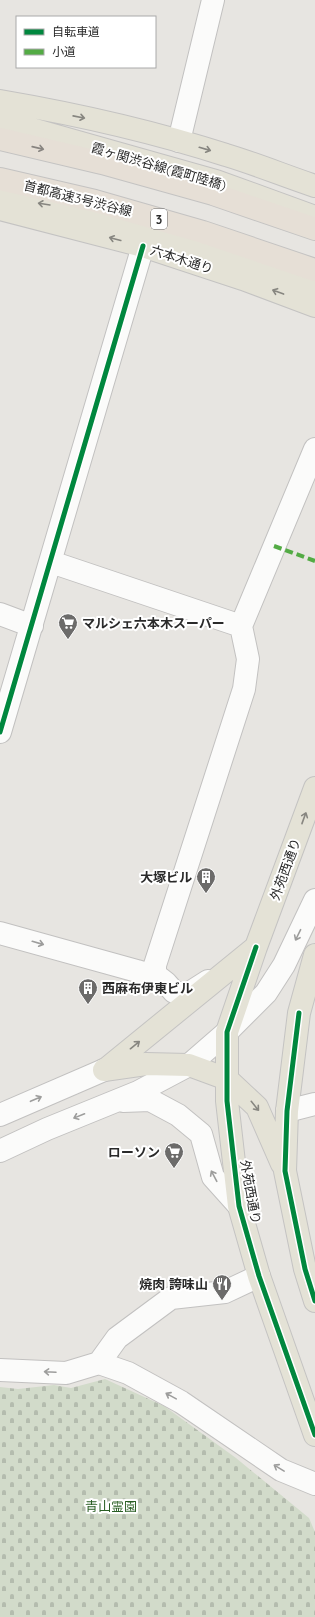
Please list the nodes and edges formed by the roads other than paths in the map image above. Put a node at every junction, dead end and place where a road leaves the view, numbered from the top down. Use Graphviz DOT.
graph roads {
  1 [pos="213,0"];
  2 [pos="0,101"];
  3 [pos="0,120"];
  4 [pos="0,139"];
  5 [pos="179,141"];
  6 [pos="289,177"];
  7 [pos="0,179"];
  8 [pos="315,186"];
  9 [pos="315,192"];
  10 [pos="0,197"];
  11 [pos="0,209"];
  12 [pos="315,217"];
  13 [pos="315,229"];
  14 [pos="143,246"];
  15 [pos="315,270"];
  16 [pos="315,284"];
  17 [pos="315,306"];
  18 [pos="315,448"];
  19 [pos="51,562"];
  20 [pos="0,614"];
  21 [pos="32,626"];
  22 [pos="241,626"];
  23 [pos="0,732"];
  24 [pos="315,788"];
  25 [pos="315,900"];
  26 [pos="0,933"];
  27 [pos="256,947"];
  28 [pos="315,955"];
  29 [pos="166,983"];
  30 [pos="227,1032"];
  31 [pos="189,1065"];
  32 [pos="104,1070"];
  33 [pos="227,1079"];
  34 [pos="116,1101"];
  35 [pos="315,1104"];
  36 [pos="287,1111"];
  37 [pos="0,1115"];
  38 [pos="0,1151"];
  39 [pos="285,1171"];
  40 [pos="239,1206"];
  41 [pos="310,1268"];
  42 [pos="259,1276"];
  43 [pos="315,1301"];
  44 [pos="99,1363"];
  45 [pos="0,1370"];
  46 [pos="315,1435"];
  47 [pos="315,1484"];
  1 -- 5 [label="street"];
  2 -- 5 [label="main road, one-way"];
  3 -- 12 [label="main road, 霞ヶ関渋谷線(霞町陸橋)"];
  4 -- 13 [label="highway, one-way"];
  5 -- 6 [label="main road, one-way"];
  6 -- 8 [label="main road"];
  6 -- 9 [label="main road"];
  7 -- 15 [label="highway, 首都高速3号渋谷線 / 3"];
  16 -- 10 [label="main road, one-way"];
  14 -- 11 [label="main road, 六本木通り, one-way"];
  17 -- 14 [label="main road, 六本木通り, one-way"];
  14 -- 19 [label="street"];
  18 -- 22 [label="street"];
  19 -- 21 [label="street"];
  19 -- 22 [label="street"];
  20 -- 21 [label="street"];
  21 -- 23 [label="street"];
  22 -- 29 [label="street"];
  27 -- 24 [label="main road, 外苑西通り, one-way"];
  25 -- 30 [label="street, one-way"];
  26 -- 29 [label="street, one-way"];
  27 -- 29 [label="street"];
  27 -- 30 [label="main road, 外苑西通り"];
  32 -- 27 [label="main road, one-way"];
  28 -- 36 [label="main road"];
  30 -- 31 [label="street"];
  30 -- 33 [label="main road, 外苑西通り"];
  31 -- 32 [label="main road"];
  31 -- 33 [label="main road"];
  31 -- 34 [label="street"];
  37 -- 32 [label="street, one-way"];
  33 -- 39 [label="main road, one-way"];
  33 -- 40 [label="main road, 外苑西通り"];
  34 -- 38 [label="street, one-way"];
  40 -- 34 [label="street, one-way"];
  35 -- 36 [label="street"];
  36 -- 39 [label="main road"];
  39 -- 41 [label="main road"];
  40 -- 42 [label="main road, 外苑西通り"];
  41 -- 43 [label="main road"];
  42 -- 44 [label="street"];
  42 -- 46 [label="main road, 外苑西通り"];
  44 -- 45 [label="street, one-way"];
  47 -- 44 [label="street, one-way"];
}
